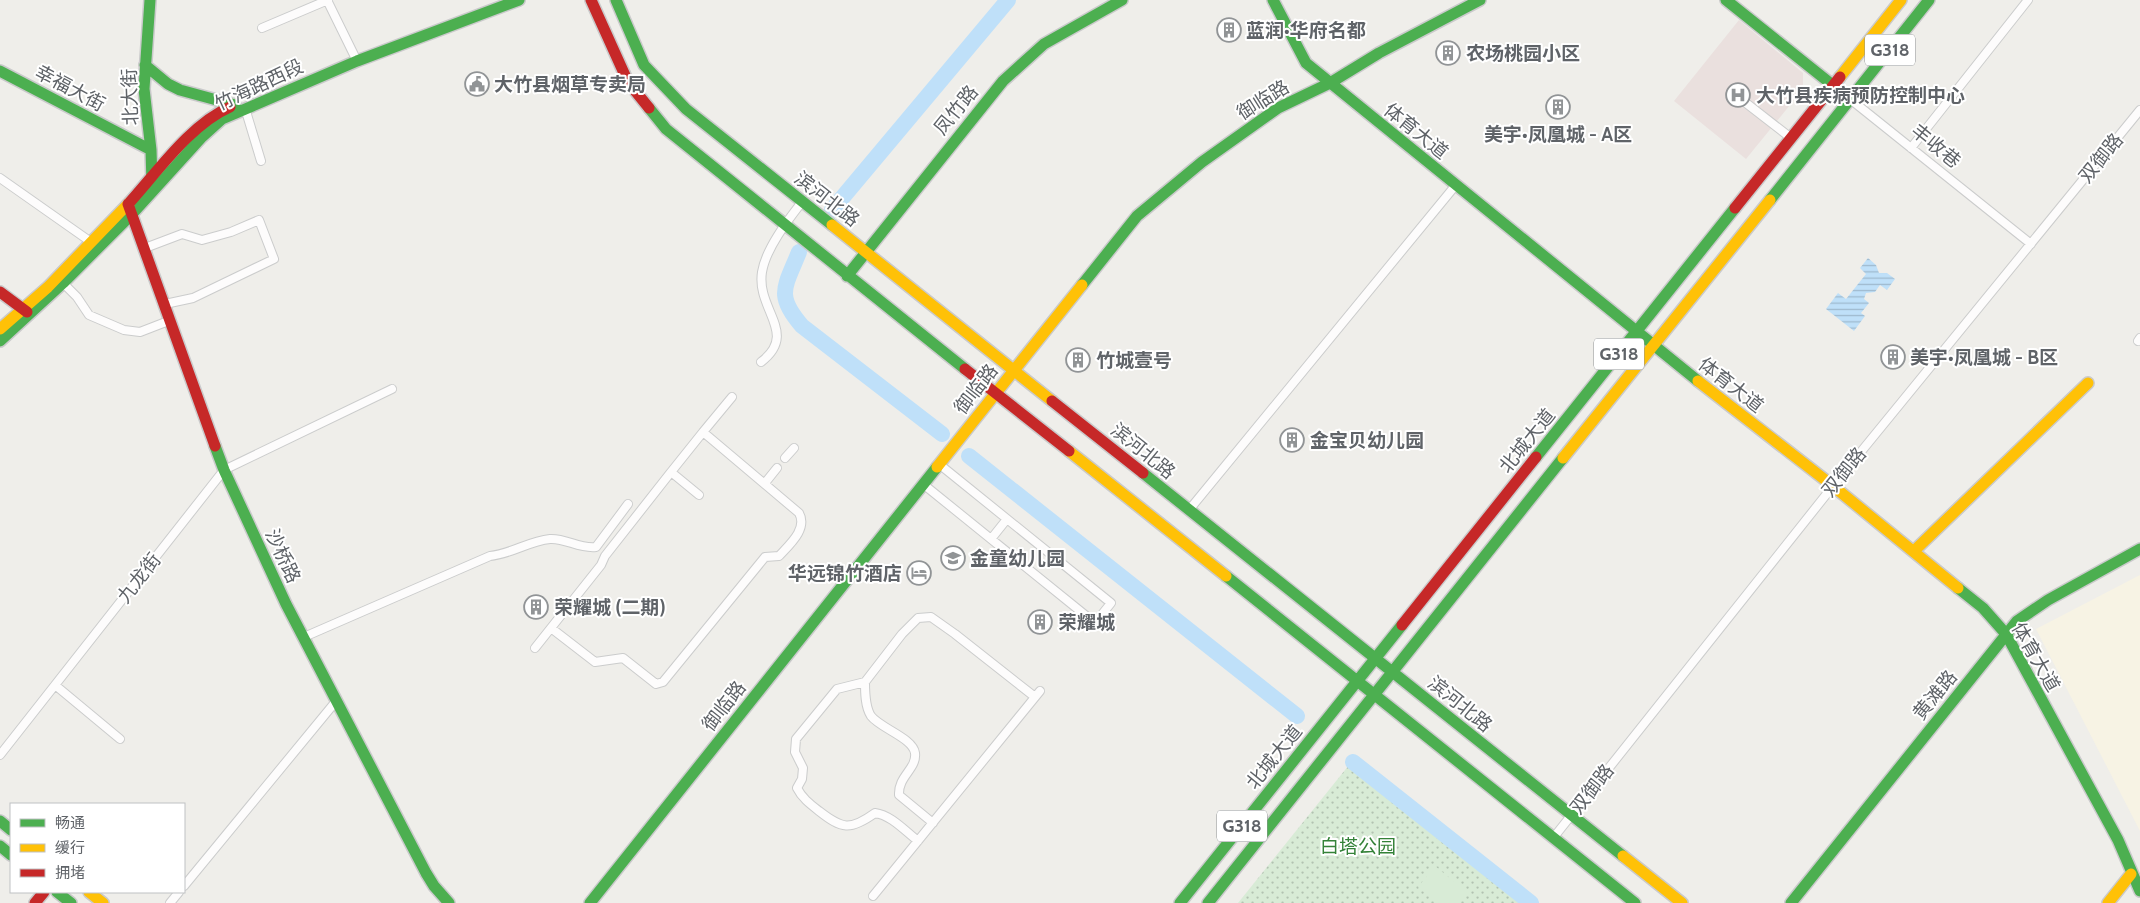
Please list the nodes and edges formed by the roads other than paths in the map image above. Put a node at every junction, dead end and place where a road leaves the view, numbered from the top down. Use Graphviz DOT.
graph roads {
  1 [pos="150,0"];
  2 [pos="327,0"];
  3 [pos="502,0"];
  4 [pos="519,0"];
  5 [pos="590,0"];
  6 [pos="616,0"];
  7 [pos="1122,0"];
  8 [pos="1273,0"];
  9 [pos="1480,0"];
  10 [pos="1726,0"];
  11 [pos="1901,0"];
  12 [pos="1929,0"];
  13 [pos="2028,0"];
  14 [pos="262,28"];
  15 [pos="355,57"];
  16 [pos="146,64"];
  17 [pos="0,71"];
  18 [pos="1330,83"];
  19 [pos="1833,86"];
  20 [pos="1850,99"];
  21 [pos="1746,103"];
  22 [pos="240,106"];
  23 [pos="2140,110"];
  24 [pos="1791,138"];
  25 [pos="1911,148"];
  26 [pos="151,150"];
  27 [pos="262,161"];
  28 [pos="0,178"];
  29 [pos="152,178"];
  30 [pos="1455,186"];
  31 [pos="152,192"];
  32 [pos="804,203"];
  33 [pos="130,209"];
  34 [pos="786,226"];
  35 [pos="91,242"];
  36 [pos="2031,244"];
  37 [pos="145,248"];
  38 [pos="866,252"];
  39 [pos="848,276"];
  40 [pos="64,283"];
  41 [pos="0,292"];
  42 [pos="165,304"];
  43 [pos="27,311"];
  44 [pos="171,320"];
  45 [pos="0,329"];
  46 [pos="1636,332"];
  47 [pos="0,341"];
  48 [pos="1653,346"];
  49 [pos="761,362"];
  50 [pos="1013,370"];
  51 [pos="2088,383"];
  52 [pos="392,389"];
  53 [pos="996,392"];
  54 [pos="732,397"];
  55 [pos="703,432"];
  56 [pos="794,448"];
  57 [pos="785,458"];
  58 [pos="940,463"];
  59 [pos="777,468"];
  60 [pos="224,470"];
  61 [pos="671,472"];
  62 [pos="765,483"];
  63 [pos="923,484"];
  64 [pos="1833,486"];
  65 [pos="699,495"];
  66 [pos="628,504"];
  67 [pos="1189,510"];
  68 [pos="1007,519"];
  69 [pos="991,538"];
  70 [pos="2140,549"];
  71 [pos="1914,551"];
  72 [pos="551,628"];
  73 [pos="2006,634"];
  74 [pos="304,637"];
  75 [pos="535,648"];
  76 [pos="1376,658"];
  77 [pos="1392,672"];
  78 [pos="1358,680"];
  79 [pos="865,682"];
  80 [pos="55,685"];
  81 [pos="1375,694"];
  82 [pos="337,700"];
  83 [pos="120,739"];
  84 [pos="0,755"];
  85 [pos="1572,815"];
  86 [pos="0,821"];
  87 [pos="933,823"];
  88 [pos="10,829"];
  89 [pos="1554,838"];
  90 [pos="918,841"];
  91 [pos="0,846"];
  92 [pos="10,854"];
  93 [pos="2132,874"];
  94 [pos="185,885"];
  95 [pos="2140,891"];
  96 [pos="43,893"];
  97 [pos="59,893"];
  98 [pos="90,893"];
  99 [pos="178,893"];
  100 [pos="873,896"];
  101 [pos="35,903"];
  102 [pos="71,903"];
  103 [pos="103,903"];
  104 [pos="170,903"];
  105 [pos="449,903"];
  106 [pos="590,903"];
  107 [pos="1180,903"];
  108 [pos="1208,903"];
  109 [pos="1635,903"];
  110 [pos="1682,903"];
  111 [pos="1791,903"];
  112 [pos="2108,903"];
  1 -- 16 [label="main road, 北大街"];
  2 -- 14 [label="street"];
  2 -- 15 [label="street"];
  3 -- 15 [label="main road, 竹海路西段"];
  4 -- 15 [label="main road, 竹海路西段"];
  5 -- 34 [label="main road"];
  6 -- 32 [label="main road, 滨河北路"];
  7 -- 38 [label="main road, 凤竹路"];
  8 -- 18 [label="main road, 体育大道"];
  9 -- 18 [label="main road, 御临路"];
  10 -- 19 [label="main road, 丰收巷"];
  11 -- 19 [label="main road, 北城大道 / G318"];
  12 -- 20 [label="main road, 北城大道 / G318"];
  13 -- 25 [label="street"];
  15 -- 22 [label="main road, 竹海路西段"];
  16 -- 22 [label="main road, 竹海路西段"];
  16 -- 26 [label="main road, 北大街"];
  17 -- 26 [label="main road, 幸福大街"];
  18 -- 30 [label="main road, 体育大道"];
  18 -- 50 [label="main road, 御临路"];
  19 -- 20 [label="main road, 丰收巷"];
  19 -- 24 [label="main road, 北城大道 / G318"];
  20 -- 25 [label="street, 丰收巷"];
  20 -- 48 [label="main road, 北城大道 / G318"];
  21 -- 24 [label="street"];
  22 -- 27 [label="street"];
  22 -- 29 [label="main road, 竹海路西段"];
  22 -- 31 [label="main road, 竹海路西段"];
  23 -- 36 [label="street, 双御路"];
  24 -- 46 [label="main road, 北城大道 / G318"];
  25 -- 36 [label="street, 丰收巷"];
  26 -- 29 [label="main road, 北大街"];
  28 -- 35 [label="street"];
  29 -- 31 [label="main road, 北大街"];
  29 -- 33 [label="main road, 竹海路西段"];
  30 -- 46 [label="main road, 体育大道"];
  30 -- 67 [label="street"];
  31 -- 33 [label="main road, 竹海路西段"];
  32 -- 34 [label="street"];
  32 -- 38 [label="main road, 滨河北路"];
  33 -- 35 [label="main road, 竹海路西段"];
  33 -- 37 [label="main road, 沙桥路"];
  33 -- 40 [label="main road, 竹海路西段"];
  34 -- 39 [label="main road"];
  34 -- 49 [label="street"];
  35 -- 43 [label="main road, 竹海路西段"];
  36 -- 64 [label="street, 双御路"];
  37 -- 42 [label="main road, 沙桥路"];
  37 -- 42 [label="street"];
  38 -- 39 [label="main road, 凤竹路"];
  38 -- 50 [label="main road, 滨河北路"];
  39 -- 53 [label="main road"];
  40 -- 43 [label="main road, 竹海路西段"];
  40 -- 44 [label="street"];
  41 -- 43 [label="main road"];
  42 -- 44 [label="main road, 沙桥路"];
  43 -- 45 [label="main road, 竹海路西段"];
  43 -- 47 [label="main road, 竹海路西段"];
  44 -- 60 [label="main road, 沙桥路"];
  46 -- 48 [label="main road, 体育大道"];
  46 -- 76 [label="main road, 北城大道 / G318"];
  48 -- 64 [label="main road, 体育大道"];
  48 -- 77 [label="main road, 北城大道 / G318"];
  50 -- 53 [label="main road, 御临路"];
  50 -- 67 [label="main road, 滨河北路"];
  51 -- 71 [label="main road"];
  52 -- 60 [label="street"];
  53 -- 58 [label="main road, 御临路"];
  53 -- 78 [label="main road"];
  54 -- 55 [label="street"];
  55 -- 61 [label="street"];
  55 -- 62 [label="street"];
  56 -- 57 [label="street"];
  58 -- 63 [label="main road, 御临路"];
  58 -- 68 [label="street"];
  59 -- 62 [label="street"];
  60 -- 74 [label="main road, 沙桥路"];
  60 -- 80 [label="street, 九龙街"];
  61 -- 65 [label="street"];
  61 -- 72 [label="street"];
  62 -- 72 [label="street"];
  63 -- 69 [label="street"];
  63 -- 106 [label="main road, 御临路"];
  64 -- 71 [label="main road, 体育大道"];
  64 -- 85 [label="street, 双御路"];
  66 -- 74 [label="street"];
  67 -- 76 [label="main road, 滨河北路"];
  68 -- 69 [label="street"];
  68 -- 69 [label="street"];
  70 -- 73 [label="main road, 黄滩路"];
  71 -- 73 [label="main road, 体育大道"];
  72 -- 75 [label="street"];
  73 -- 93 [label="main road, 体育大道"];
  73 -- 111 [label="main road, 黄滩路"];
  74 -- 82 [label="main road, 沙桥路"];
  76 -- 77 [label="main road, 滨河北路"];
  76 -- 78 [label="main road, 北城大道 / G318"];
  77 -- 81 [label="main road, 北城大道 / G318"];
  77 -- 85 [label="main road, 滨河北路"];
  78 -- 81 [label="main road"];
  78 -- 107 [label="main road, 北城大道 / G318"];
  79 -- 87 [label="street"];
  79 -- 87 [label="street"];
  79 -- 90 [label="street"];
  80 -- 83 [label="street"];
  80 -- 84 [label="street, 九龙街"];
  81 -- 89 [label="main road"];
  81 -- 108 [label="main road, 北城大道 / G318"];
  82 -- 94 [label="street"];
  82 -- 105 [label="main road, 沙桥路"];
  85 -- 89 [label="street, 双御路"];
  85 -- 110 [label="main road, 滨河北路"];
  86 -- 88 [label="main road"];
  87 -- 90 [label="street"];
  89 -- 109 [label="main road"];
  90 -- 100 [label="street"];
  91 -- 92 [label="main road"];
  93 -- 95 [label="main road, 体育大道"];
  93 -- 112 [label="main road"];
  96 -- 101 [label="main road"];
  97 -- 102 [label="main road"];
  98 -- 103 [label="main road"];
  99 -- 104 [label="street"];
}
